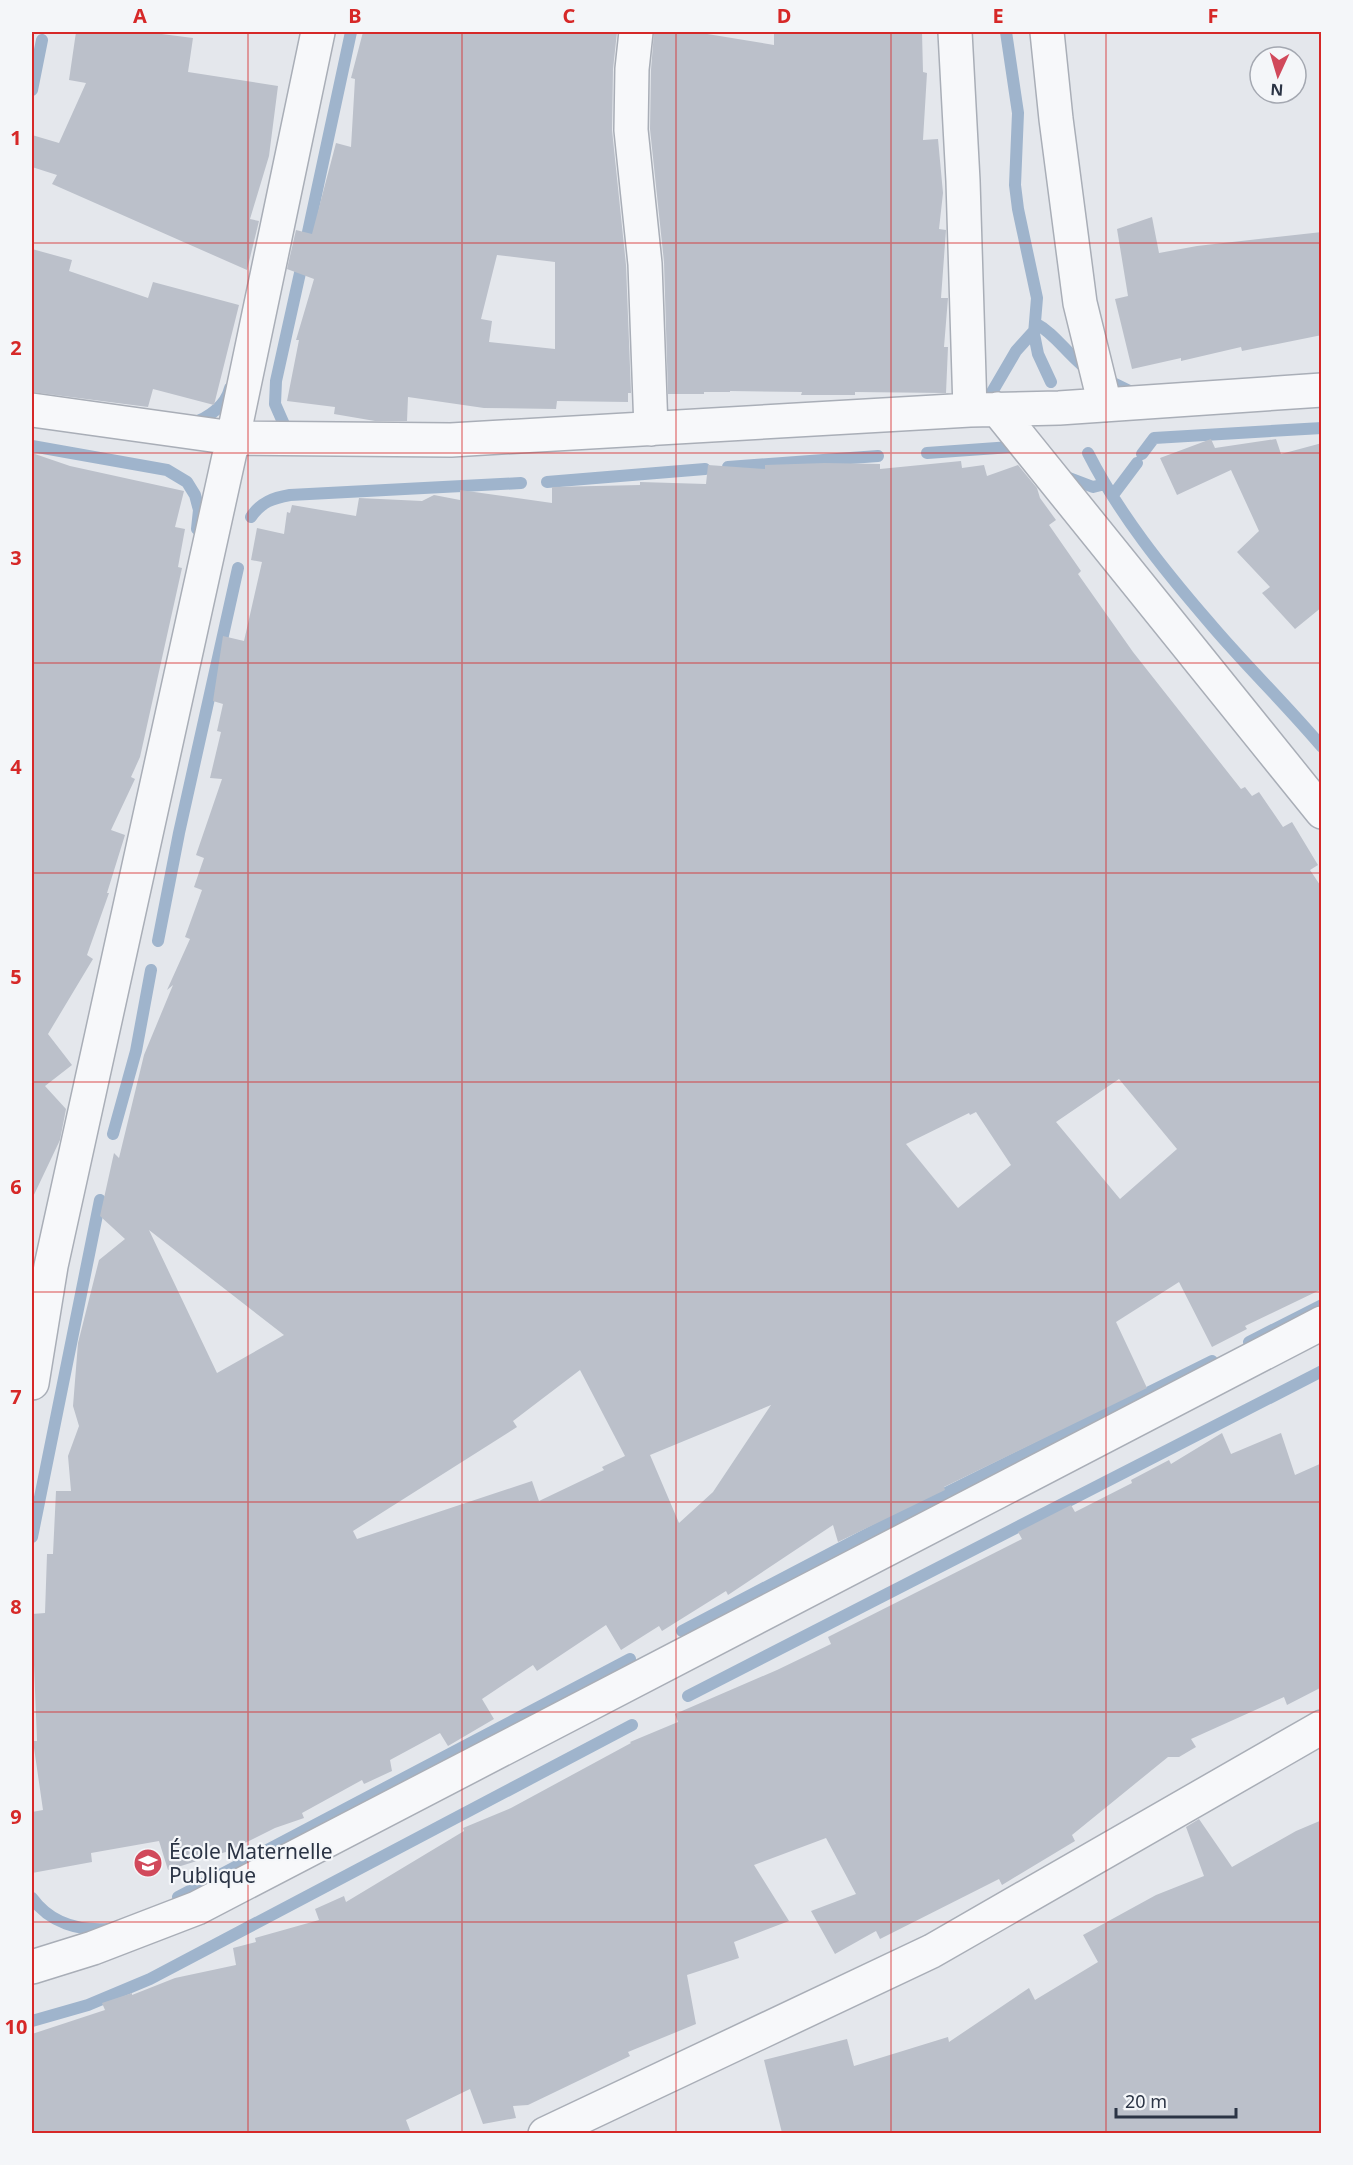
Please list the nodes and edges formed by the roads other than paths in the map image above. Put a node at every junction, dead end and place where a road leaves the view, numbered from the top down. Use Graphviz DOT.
graph roads {
  1 [pos="318,32"];
  2 [pos="636,32"];
  3 [pos="955,32"];
  4 [pos="1047,32"];
  5 [pos="1322,390"];
  6 [pos="1105,405"];
  7 [pos="983,409"];
  8 [pos="32,410"];
  9 [pos="651,429"];
  10 [pos="233,438"];
  11 [pos="1322,813"];
  12 [pos="1322,1323"];
  13 [pos="32,1383"];
  14 [pos="1322,1727"];
  15 [pos="32,1966"];
  16 [pos="545,2133"];
  1 -- 10 [label="street"];
  2 -- 9 [label="street"];
  3 -- 7 [label="street"];
  4 -- 6 [label="street"];
  5 -- 6 [label="street"];
  6 -- 7 [label="street"];
  7 -- 9 [label="street"];
  7 -- 11 [label="street"];
  8 -- 10 [label="street"];
  9 -- 10 [label="street"];
  10 -- 13 [label="street"];
  12 -- 15 [label="street"];
  14 -- 16 [label="street"];
}
